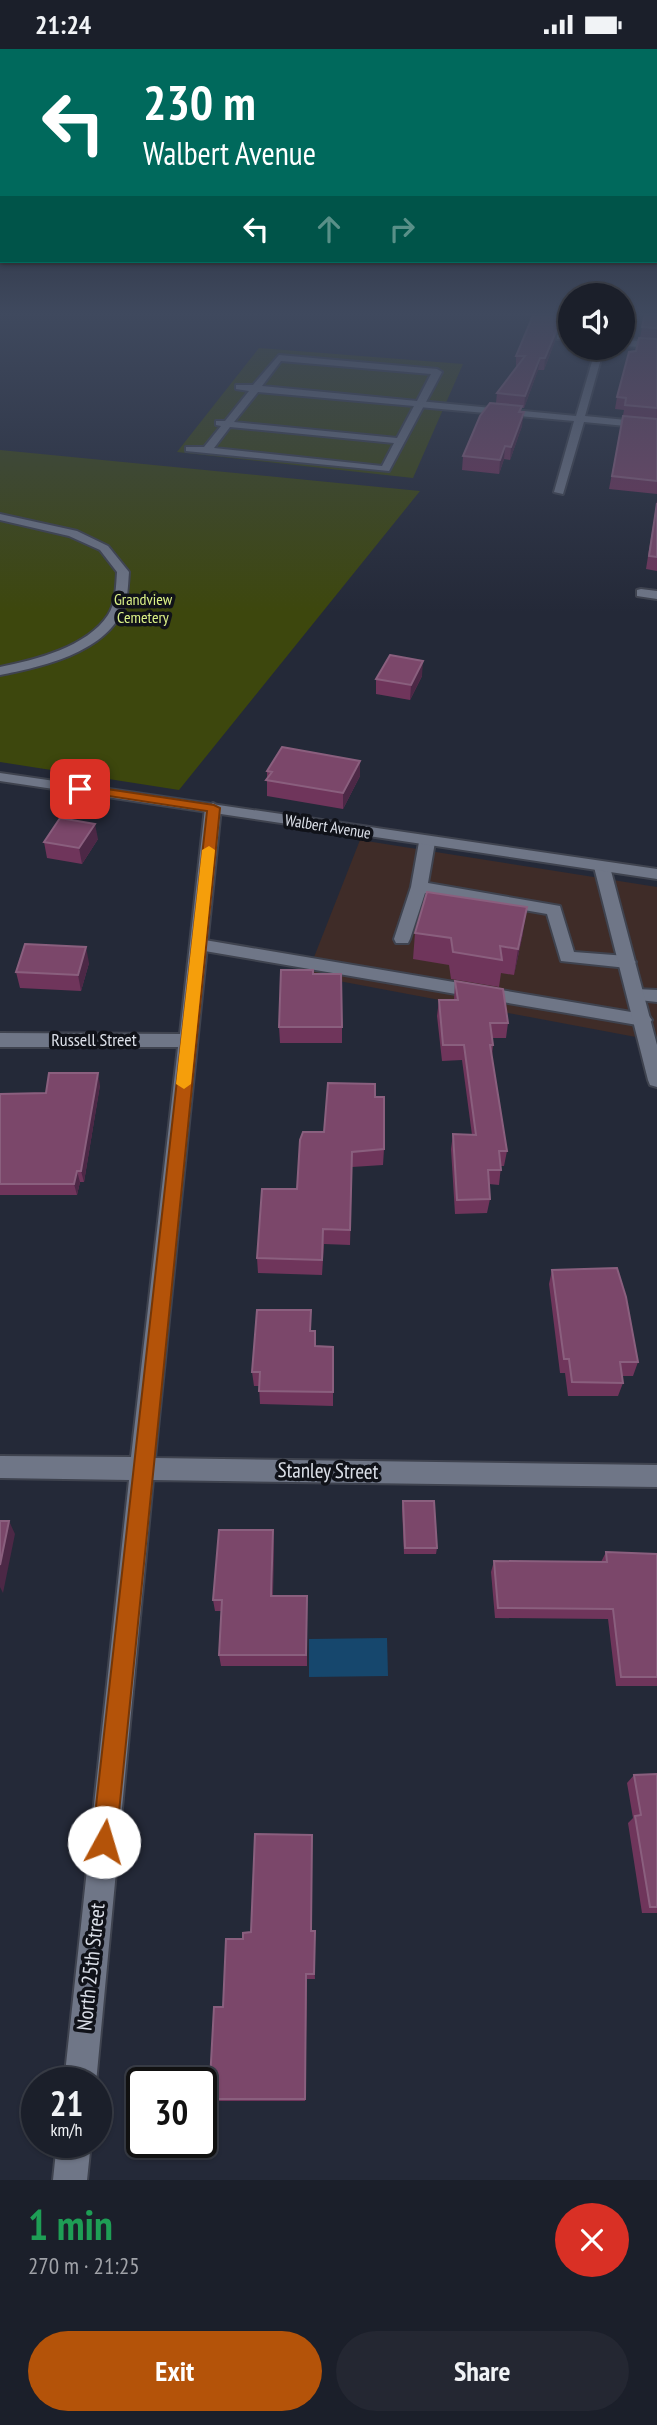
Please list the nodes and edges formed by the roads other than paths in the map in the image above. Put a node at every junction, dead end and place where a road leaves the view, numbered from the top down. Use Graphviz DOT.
graph roads {
  1 [pos="236,412"];
  2 [pos="414,412"];
  3 [pos="509,412"];
  4 [pos="580,412"];
  5 [pos="578,419"];
  6 [pos="212,422"];
  7 [pos="227,424"];
  8 [pos="657,426"];
  9 [pos="399,441"];
  10 [pos="190,449"];
  11 [pos="207,450"];
  12 [pos="559,492"];
  13 [pos="0,517"];
  14 [pos="641,593"];
  15 [pos="657,595"];
  16 [pos="0,671"];
  17 [pos="0,777"];
  18 [pos="214,808"];
  19 [pos="427,842"];
  20 [pos="602,867"];
  21 [pos="657,874"];
  22 [pos="419,887"];
  23 [pos="402,939"];
  24 [pos="199,945"];
  25 [pos="627,962"];
  26 [pos="636,995"];
  27 [pos="657,996"];
  28 [pos="648,1026"];
  29 [pos="0,1040"];
  30 [pos="188,1041"];
  31 [pos="657,1080"];
  32 [pos="0,1467"];
  33 [pos="142,1468"];
  34 [pos="657,1476"];
  35 [pos="82,2067"];
  36 [pos="72,2158"];
  37 [pos="70,2180"];
  1 -- 7 [label="street"];
  2 -- 9 [label="street"];
  3 -- 5 [label="street"];
  4 -- 5 [label="street"];
  5 -- 8 [label="street"];
  5 -- 12 [label="street"];
  6 -- 7 [label="street"];
  7 -- 9 [label="street"];
  7 -- 11 [label="street"];
  9 -- 11 [label="street"];
  10 -- 11 [label="street"];
  13 -- 16 [label="street"];
  14 -- 15 [label="street"];
  17 -- 18 [label="street, Walbert Avenue"];
  18 -- 19 [label="street, Walbert Avenue"];
  18 -- 24 [label="street, North 25th Street"];
  19 -- 20 [label="street, Walbert Avenue"];
  19 -- 22 [label="street"];
  20 -- 21 [label="street, Walbert Avenue"];
  20 -- 25 [label="street"];
  22 -- 23 [label="street"];
  22 -- 25 [label="street"];
  24 -- 28 [label="street"];
  24 -- 30 [label="street, North 25th Street"];
  25 -- 26 [label="street"];
  26 -- 27 [label="street"];
  26 -- 28 [label="street"];
  28 -- 31 [label="street"];
  29 -- 30 [label="street, Russell Street"];
  30 -- 33 [label="street, North 25th Street"];
  32 -- 33 [label="street, Stanley Street"];
  33 -- 34 [label="street, Stanley Street"];
  33 -- 35 [label="street, North 25th Street"];
  36 -- 37 [label="street"];
}
